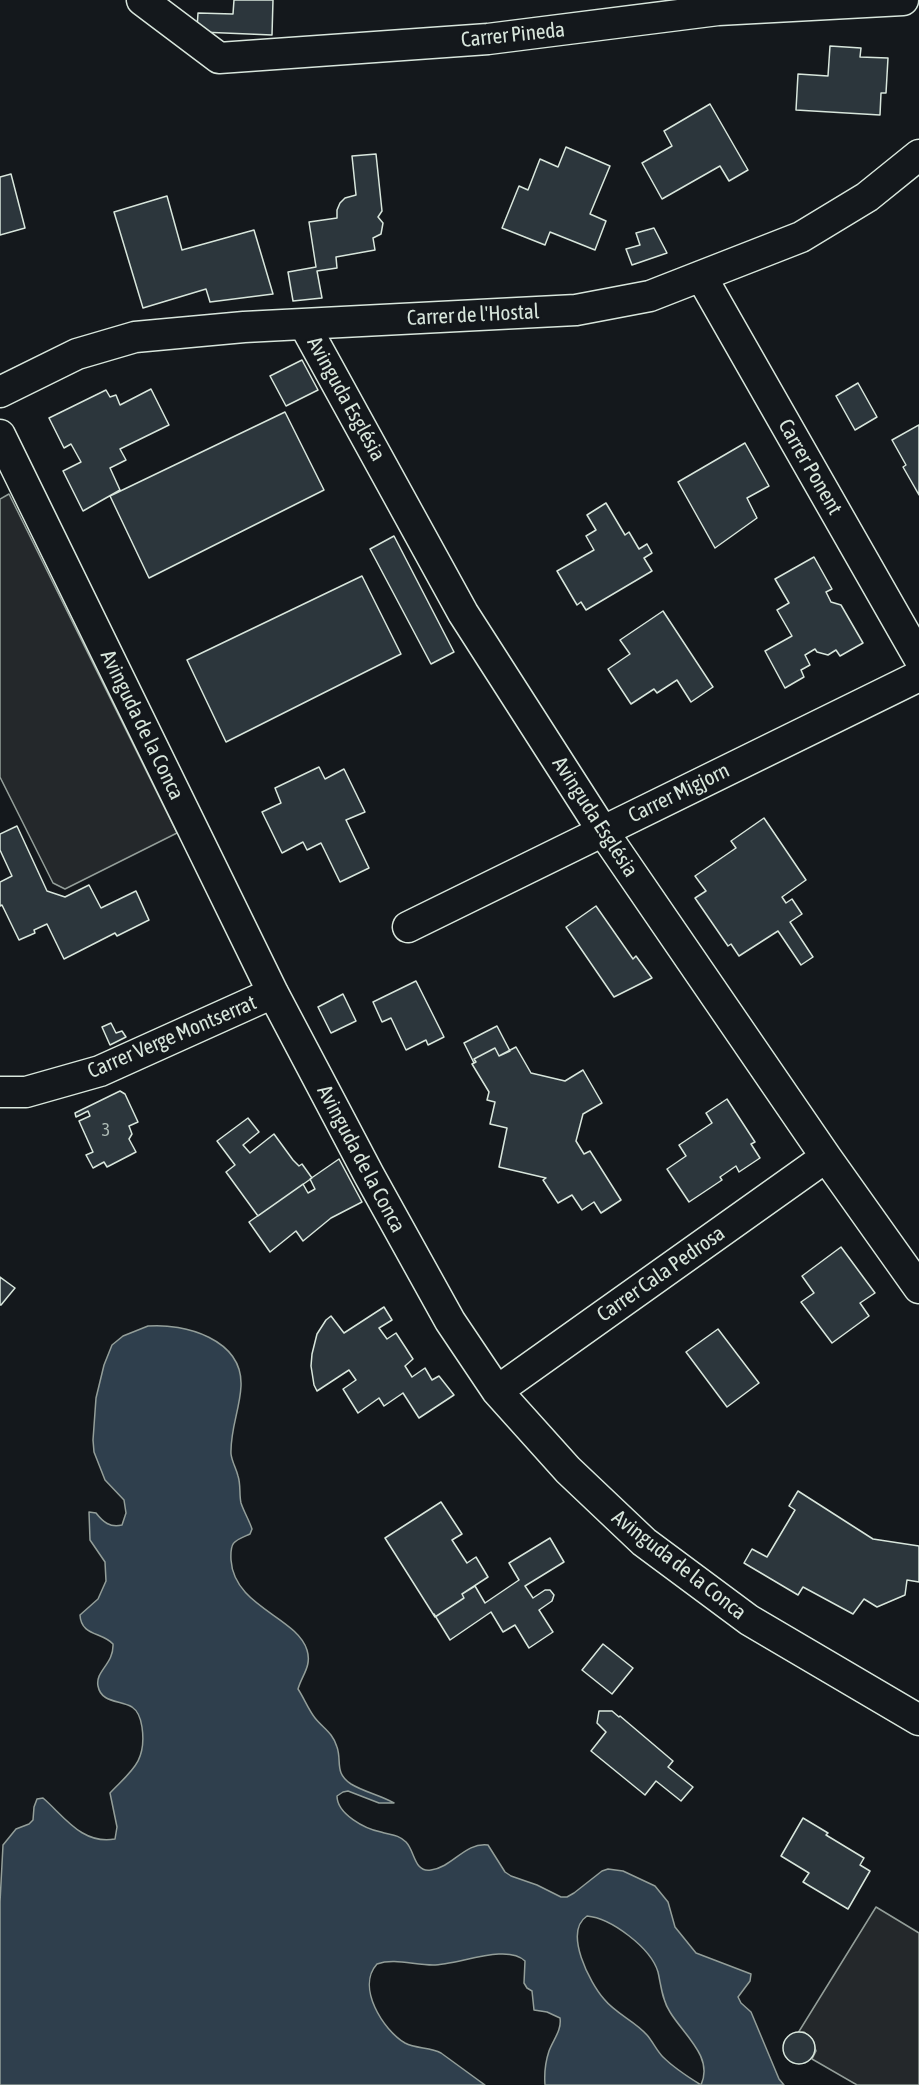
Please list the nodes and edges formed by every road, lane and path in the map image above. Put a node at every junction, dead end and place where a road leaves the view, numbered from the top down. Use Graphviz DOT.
graph roads {
  1 [pos="142,0"];
  2 [pos="903,0"];
  3 [pos="919,155"];
  4 [pos="701,276"];
  5 [pos="304,324"];
  6 [pos="0,392"];
  7 [pos="0,435"];
  8 [pos="919,658"];
  9 [pos="919,676"];
  10 [pos="602,830"];
  11 [pos="408,927"];
  12 [pos="273,993"];
  13 [pos="0,1092"];
  14 [pos="826,1157"];
  15 [pos="919,1288"];
  16 [pos="497,1391"];
  17 [pos="919,1720"];
  1 -- 2 [label="street, Carrer Pineda"];
  3 -- 4 [label="street, Carrer de l'Hostal"];
  4 -- 5 [label="street, Carrer de l'Hostal"];
  4 -- 8 [label="street, Carrer Ponent"];
  5 -- 6 [label="street, Carrer de l'Hostal"];
  5 -- 10 [label="street, Avinguda Església"];
  7 -- 12 [label="street, Avinguda de la Conca"];
  9 -- 10 [label="street, Carrer Migjorn"];
  10 -- 11 [label="street, Carrer Migjorn"];
  10 -- 14 [label="street, Avinguda Església"];
  12 -- 13 [label="street, Carrer Verge Montserrat"];
  12 -- 16 [label="street, Avinguda de la Conca"];
  14 -- 15 [label="street, Avinguda Església"];
  14 -- 16 [label="street, Carrer Cala Pedrosa"];
  16 -- 17 [label="street, Avinguda de la Conca"];
}
